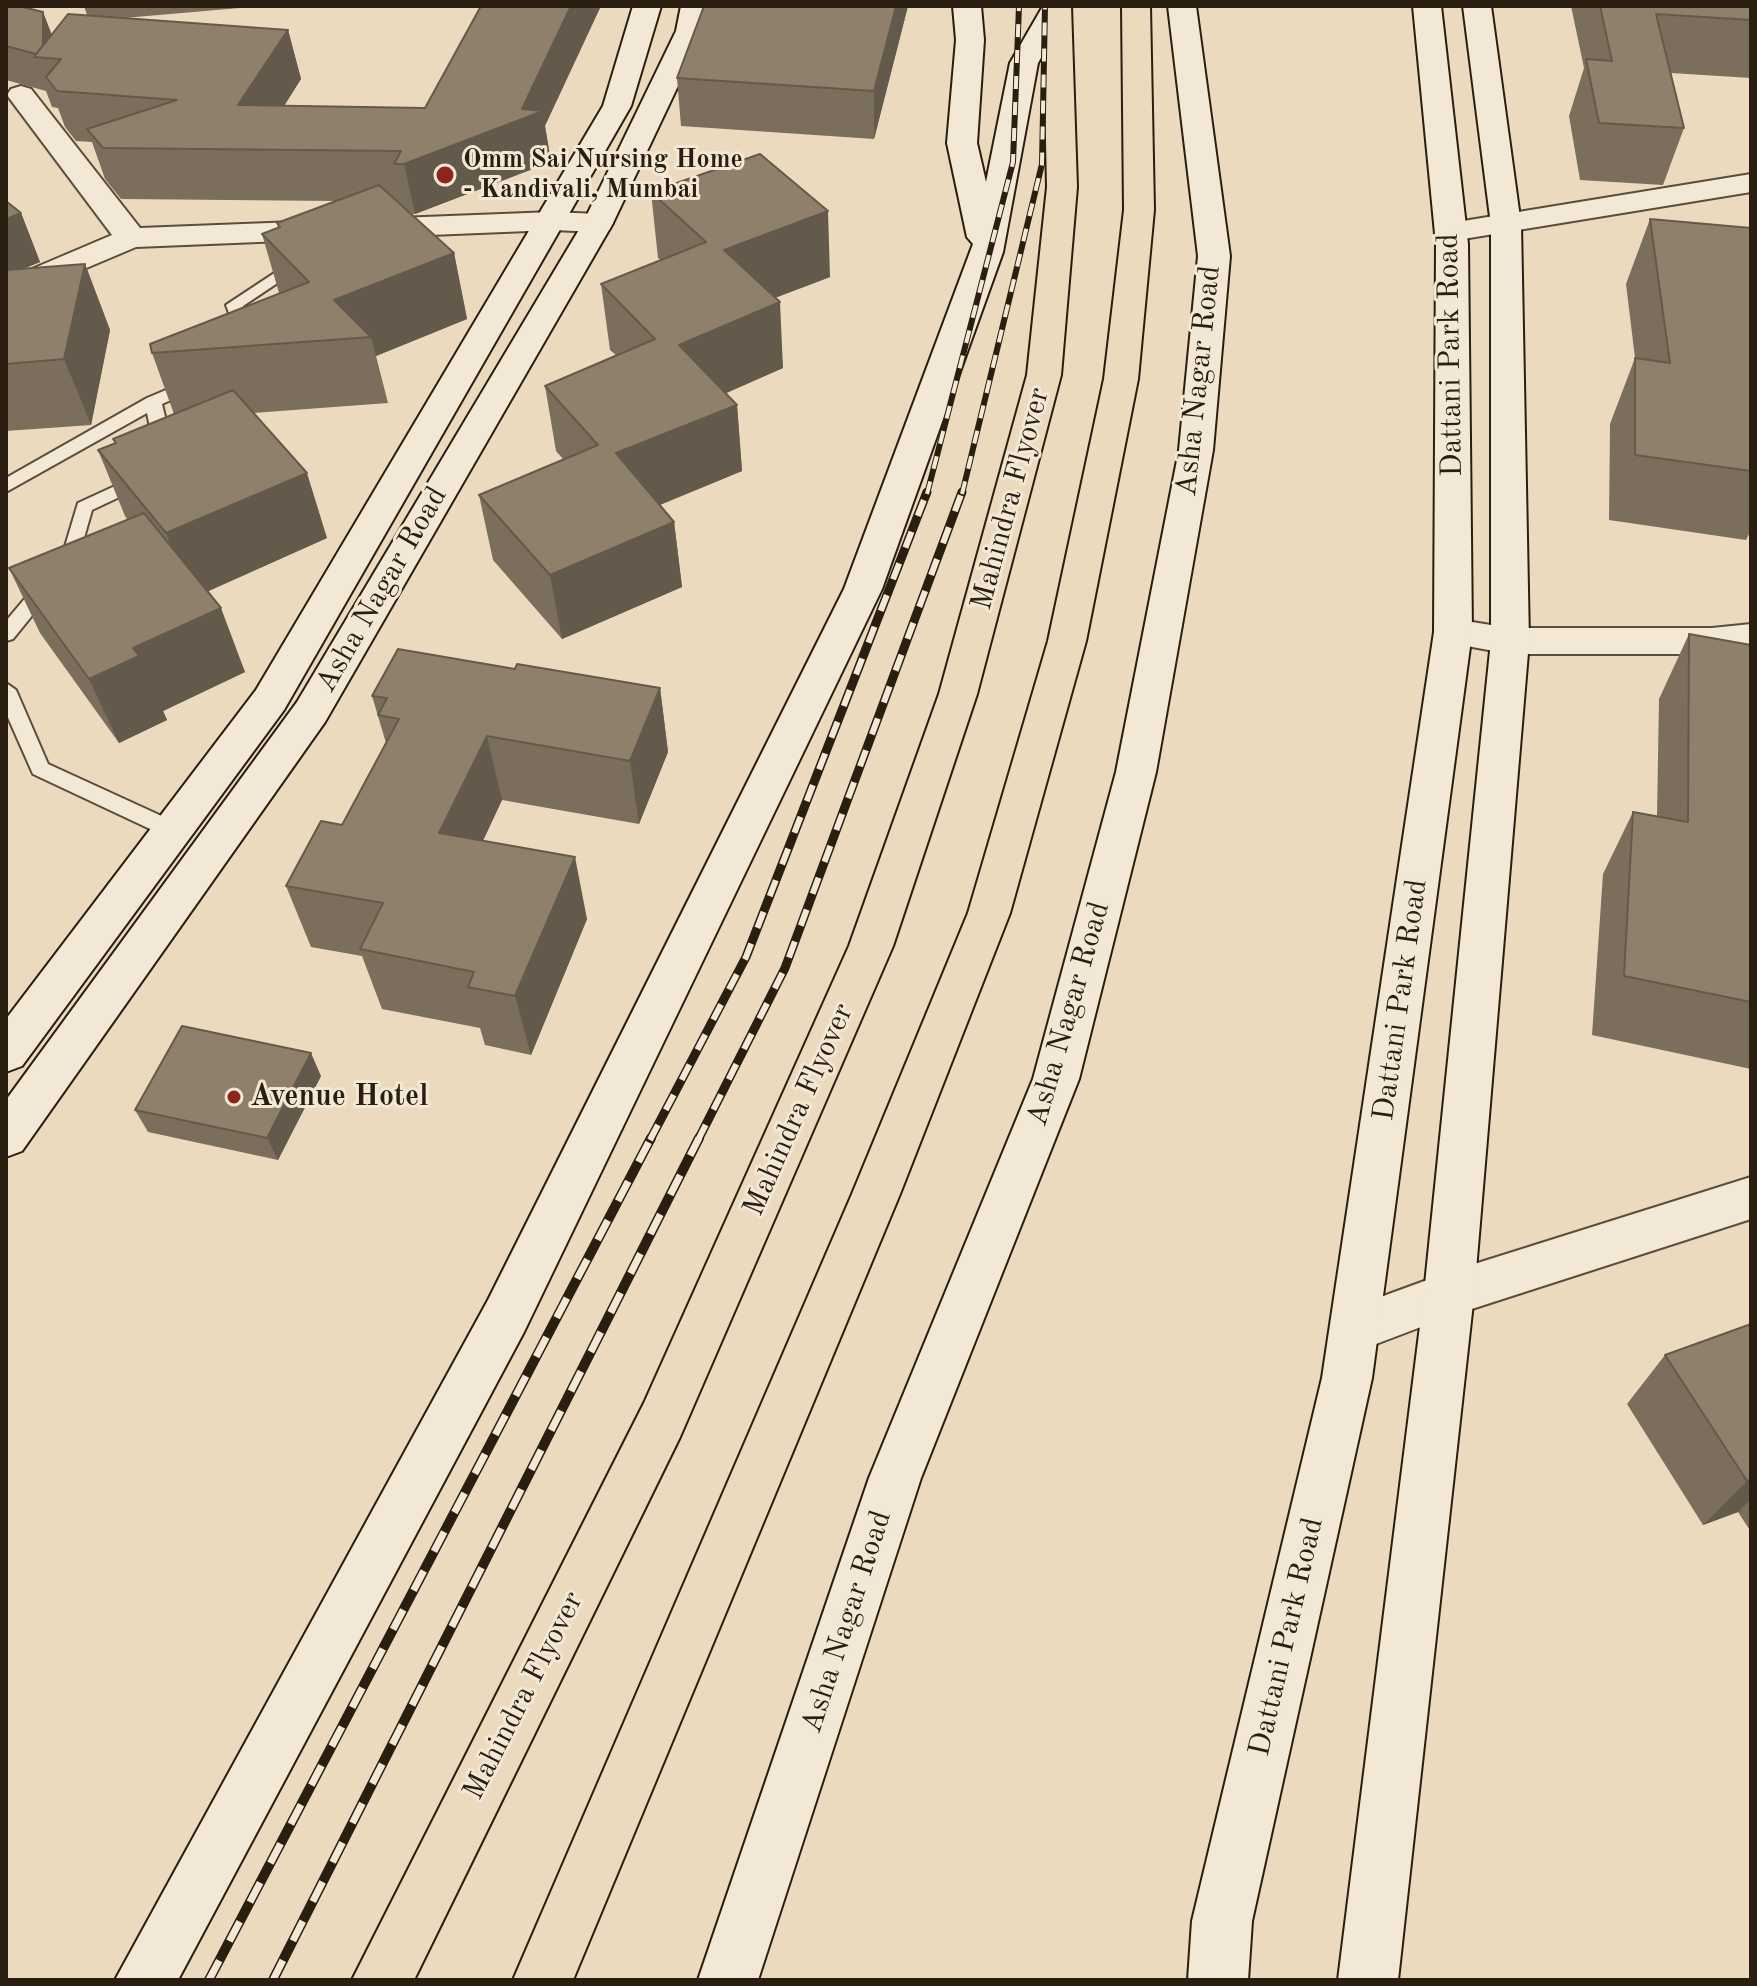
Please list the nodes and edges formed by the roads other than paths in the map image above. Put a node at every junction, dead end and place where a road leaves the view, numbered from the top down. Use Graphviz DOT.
graph roads {
  1 [pos="647,6"];
  2 [pos="695,6"];
  3 [pos="967,6"];
  4 [pos="1057,6"];
  5 [pos="1136,6"];
  6 [pos="1182,6"];
  7 [pos="1427,6"];
  8 [pos="1477,6"];
  9 [pos="21,95"];
  10 [pos="1751,183"];
  11 [pos="553,221"];
  12 [pos="598,223"];
  13 [pos="1506,225"];
  14 [pos="1451,232"];
  15 [pos="131,238"];
  16 [pos="987,252"];
  17 [pos="279,275"];
  18 [pos="6,292"];
  19 [pos="252,356"];
  20 [pos="210,376"];
  21 [pos="153,402"];
  22 [pos="6,486"];
  23 [pos="1453,632"];
  24 [pos="6,634"];
  25 [pos="1751,637"];
  26 [pos="1510,641"];
  27 [pos="6,690"];
  28 [pos="172,830"];
  29 [pos="6,1053"];
  30 [pos="6,1137"];
  31 [pos="1751,1198"];
  32 [pos="1449,1294"];
  33 [pos="1355,1329"];
  34 [pos="145,1980"];
  35 [pos="382,1980"];
  36 [pos="543,1980"];
  37 [pos="728,1980"];
  38 [pos="1218,1980"];
  39 [pos="1368,1980"];
  1 -- 11 [label="street, Asha Nagar Road"];
  2 -- 12 [label="street, Asha Nagar Road"];
  3 -- 16 [label="street"];
  4 -- 16 [label="street"];
  4 -- 35 [label="highway, Mahindra Flyover"];
  5 -- 36 [label="highway"];
  6 -- 37 [label="street, Asha Nagar Road"];
  7 -- 14 [label="street, Dattani Park Road"];
  8 -- 13 [label="street, Dattani Park Road"];
  9 -- 15 [label="street"];
  10 -- 13 [label="street"];
  11 -- 12 [label="street"];
  11 -- 15 [label="street"];
  11 -- 28 [label="street, Asha Nagar Road"];
  12 -- 30 [label="street, Asha Nagar Road"];
  13 -- 14 [label="street"];
  13 -- 26 [label="street, Dattani Park Road"];
  14 -- 23 [label="street, Dattani Park Road"];
  15 -- 18 [label="street"];
  16 -- 34 [label="street"];
  17 -- 19 [label="lane"];
  20 -- 21 [label="lane"];
  21 -- 22 [label="lane"];
  21 -- 24 [label="lane"];
  23 -- 26 [label="street"];
  23 -- 33 [label="street, Dattani Park Road"];
  25 -- 26 [label="street"];
  26 -- 32 [label="street, Dattani Park Road"];
  27 -- 28 [label="lane"];
  28 -- 29 [label="street, Asha Nagar Road"];
  31 -- 32 [label="street"];
  32 -- 33 [label="street"];
  32 -- 39 [label="street, Dattani Park Road"];
  33 -- 38 [label="street, Dattani Park Road"];
}
